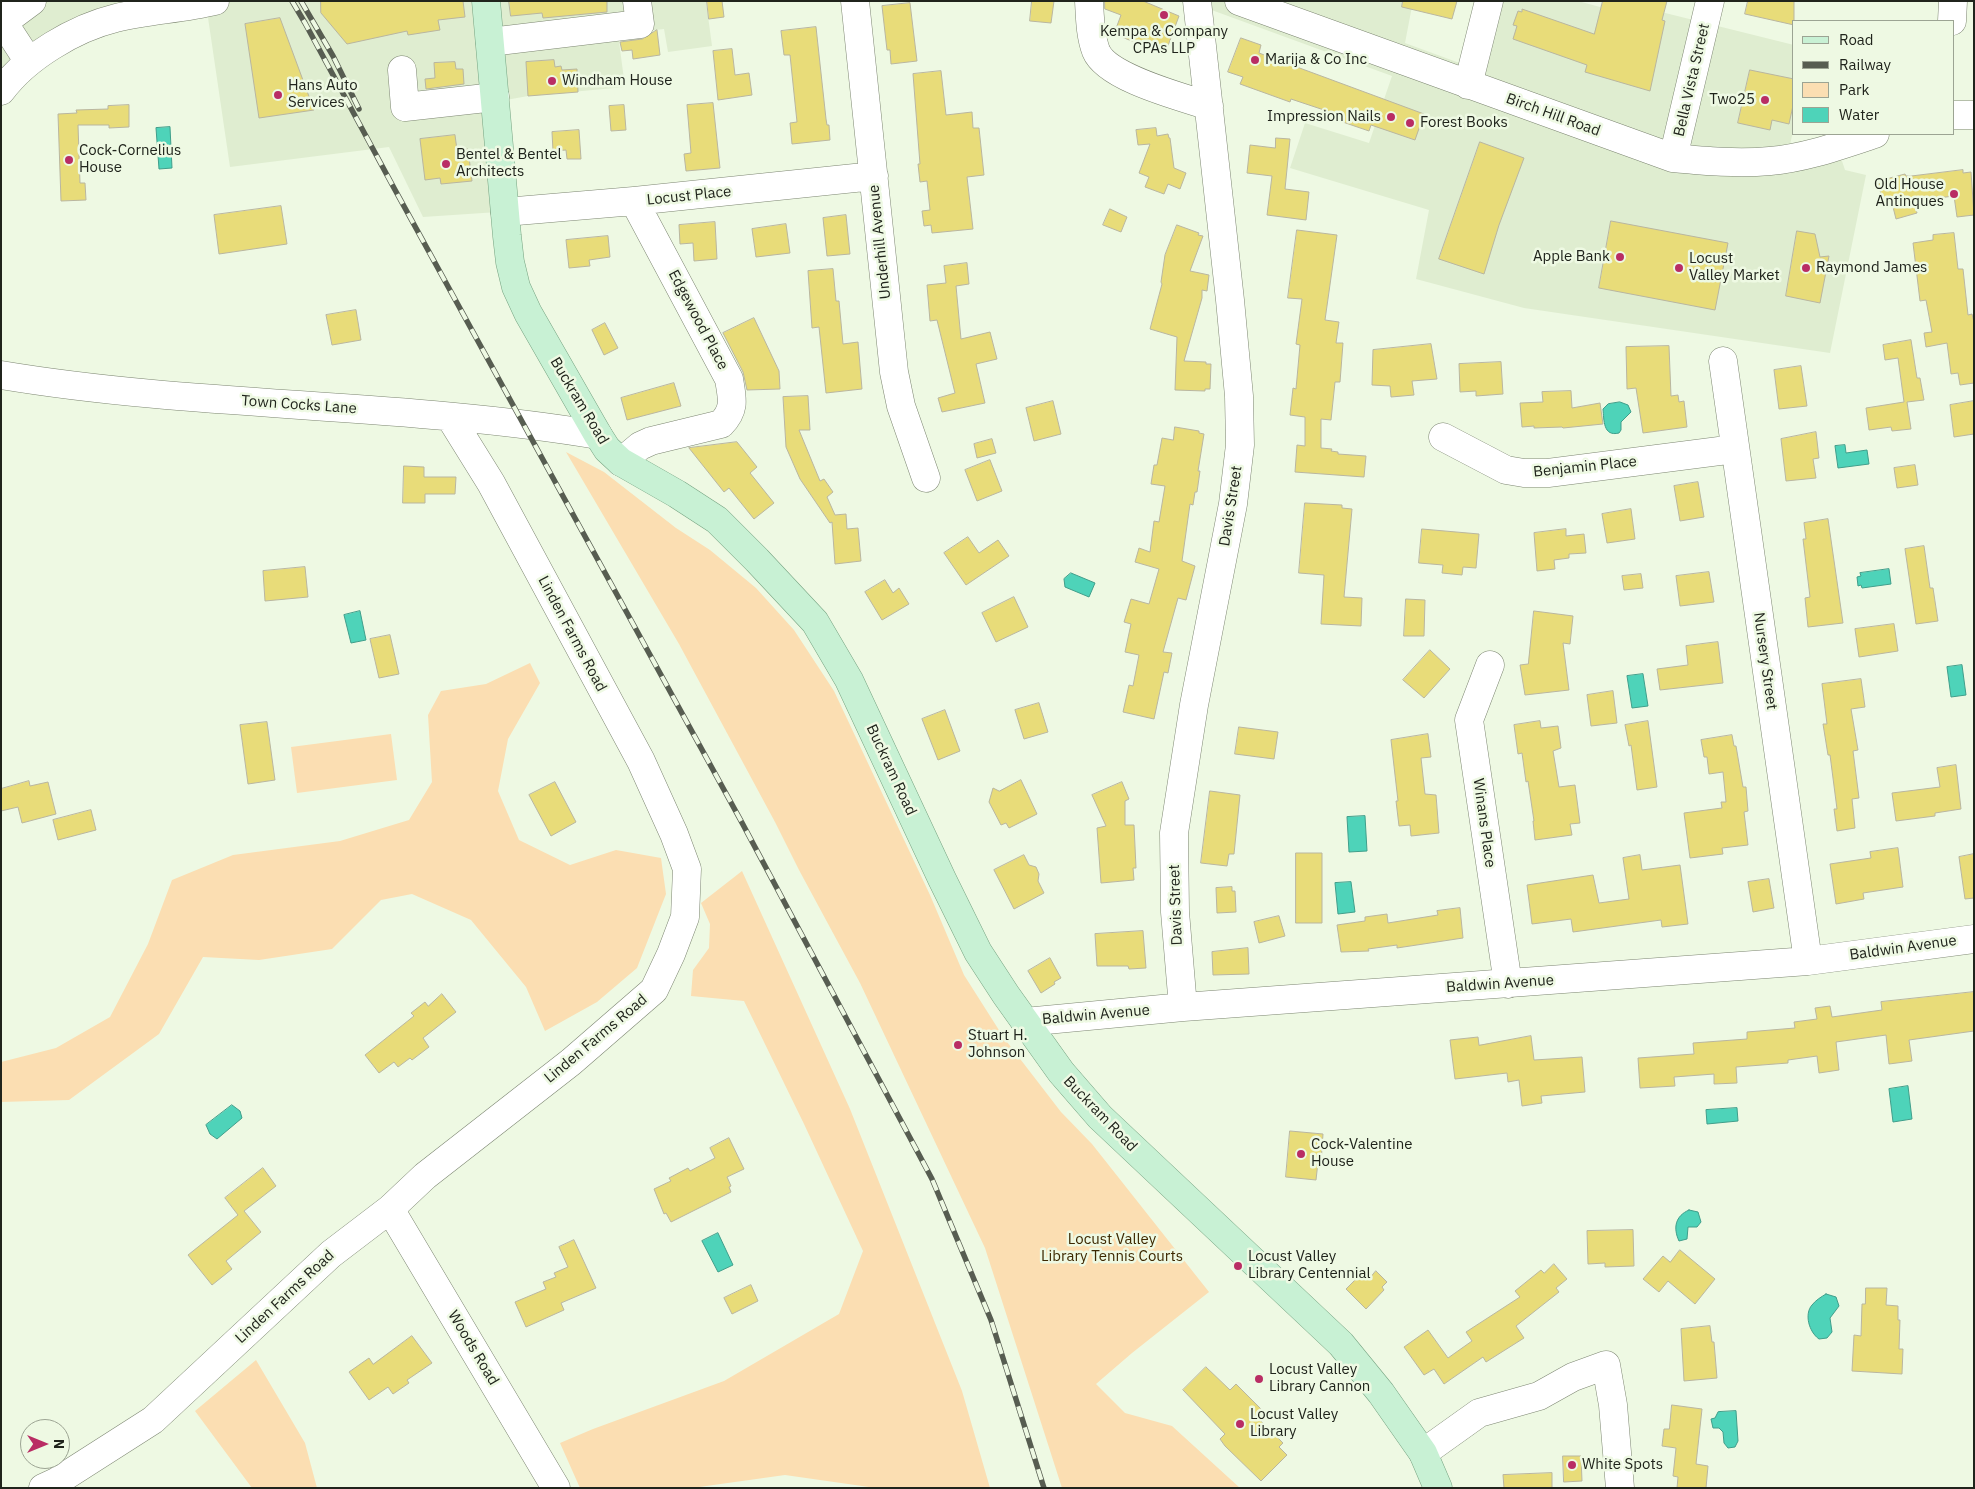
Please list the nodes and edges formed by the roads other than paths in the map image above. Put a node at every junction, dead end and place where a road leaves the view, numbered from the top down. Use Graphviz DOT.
graph roads {
  1 [pos="32,1"];
  2 [pos="486,1"];
  3 [pos="637,1"];
  4 [pos="855,1"];
  5 [pos="1089,1"];
  6 [pos="1197,1"];
  7 [pos="1239,1"];
  8 [pos="1489,1"];
  9 [pos="1710,1"];
  10 [pos="1953,1"];
  11 [pos="197,3"];
  12 [pos="116,10"];
  13 [pos="1302,12"];
  14 [pos="2,20"];
  15 [pos="1952,20"];
  16 [pos="490,42"];
  17 [pos="28,62"];
  18 [pos="402,70"];
  19 [pos="1468,84"];
  20 [pos="1,92"];
  21 [pos="495,97"];
  22 [pos="1197,102"];
  23 [pos="1955,115"];
  24 [pos="1974,115"];
  25 [pos="1872,135"];
  26 [pos="1673,158"];
  27 [pos="874,176"];
  28 [pos="634,201"];
  29 [pos="505,212"];
  30 [pos="1723,361"];
  31 [pos="1,375"];
  32 [pos="450,417"];
  33 [pos="598,436"];
  34 [pos="1444,437"];
  35 [pos="1735,449"];
  36 [pos="621,462"];
  37 [pos="926,478"];
  38 [pos="1490,665"];
  39 [pos="1974,938"];
  40 [pos="1808,961"];
  41 [pos="1508,984"];
  42 [pos="1183,1007"];
  43 [pos="1025,1022"];
  44 [pos="390,1209"];
  45 [pos="1423,1453"];
  46 [pos="43,1488"];
  47 [pos="556,1488"];
  48 [pos="1438,1488"];
  49 [pos="1620,1488"];
  1 -- 14 [label="street"];
  2 -- 16 [label="main road, Buckram Road"];
  3 -- 16 [label="street"];
  4 -- 27 [label="street, Underhill Avenue"];
  5 -- 22 [label="street"];
  6 -- 22 [label="street, Davis Street"];
  7 -- 13 [label="street, Birch Hill Road"];
  8 -- 19 [label="street"];
  9 -- 26 [label="street, Bella Vista Street"];
  10 -- 15 [label="street"];
  11 -- 12 [label="street"];
  12 -- 17 [label="street"];
  13 -- 19 [label="street, Birch Hill Road"];
  14 -- 17 [label="street"];
  16 -- 21 [label="main road, Buckram Road"];
  17 -- 20 [label="street"];
  18 -- 21 [label="street"];
  19 -- 26 [label="street, Birch Hill Road"];
  21 -- 29 [label="main road, Buckram Road"];
  22 -- 42 [label="street, Davis Street"];
  23 -- 24 [label="street"];
  25 -- 26 [label="street, Birch Hill Road"];
  27 -- 28 [label="street, Locust Place"];
  27 -- 37 [label="street, Underhill Avenue"];
  28 -- 29 [label="street, Locust Place"];
  28 -- 36 [label="street, Edgewood Place"];
  29 -- 33 [label="main road, Buckram Road"];
  30 -- 35 [label="street, Nursery Street"];
  31 -- 32 [label="street, Town Cocks Lane"];
  32 -- 33 [label="street, Town Cocks Lane"];
  32 -- 44 [label="street, Linden Farms Road"];
  33 -- 36 [label="main road, Buckram Road"];
  34 -- 35 [label="street, Benjamin Place"];
  35 -- 40 [label="street, Nursery Street"];
  36 -- 43 [label="main road, Buckram Road"];
  38 -- 41 [label="street, Winans Place"];
  39 -- 40 [label="street, Baldwin Avenue"];
  40 -- 41 [label="street, Baldwin Avenue"];
  41 -- 42 [label="street, Baldwin Avenue"];
  42 -- 43 [label="street, Baldwin Avenue"];
  43 -- 45 [label="main road, Buckram Road"];
  44 -- 46 [label="street, Linden Farms Road"];
  44 -- 47 [label="street, Woods Road"];
  45 -- 48 [label="main road, Buckram Road"];
  45 -- 49 [label="street"];
}
